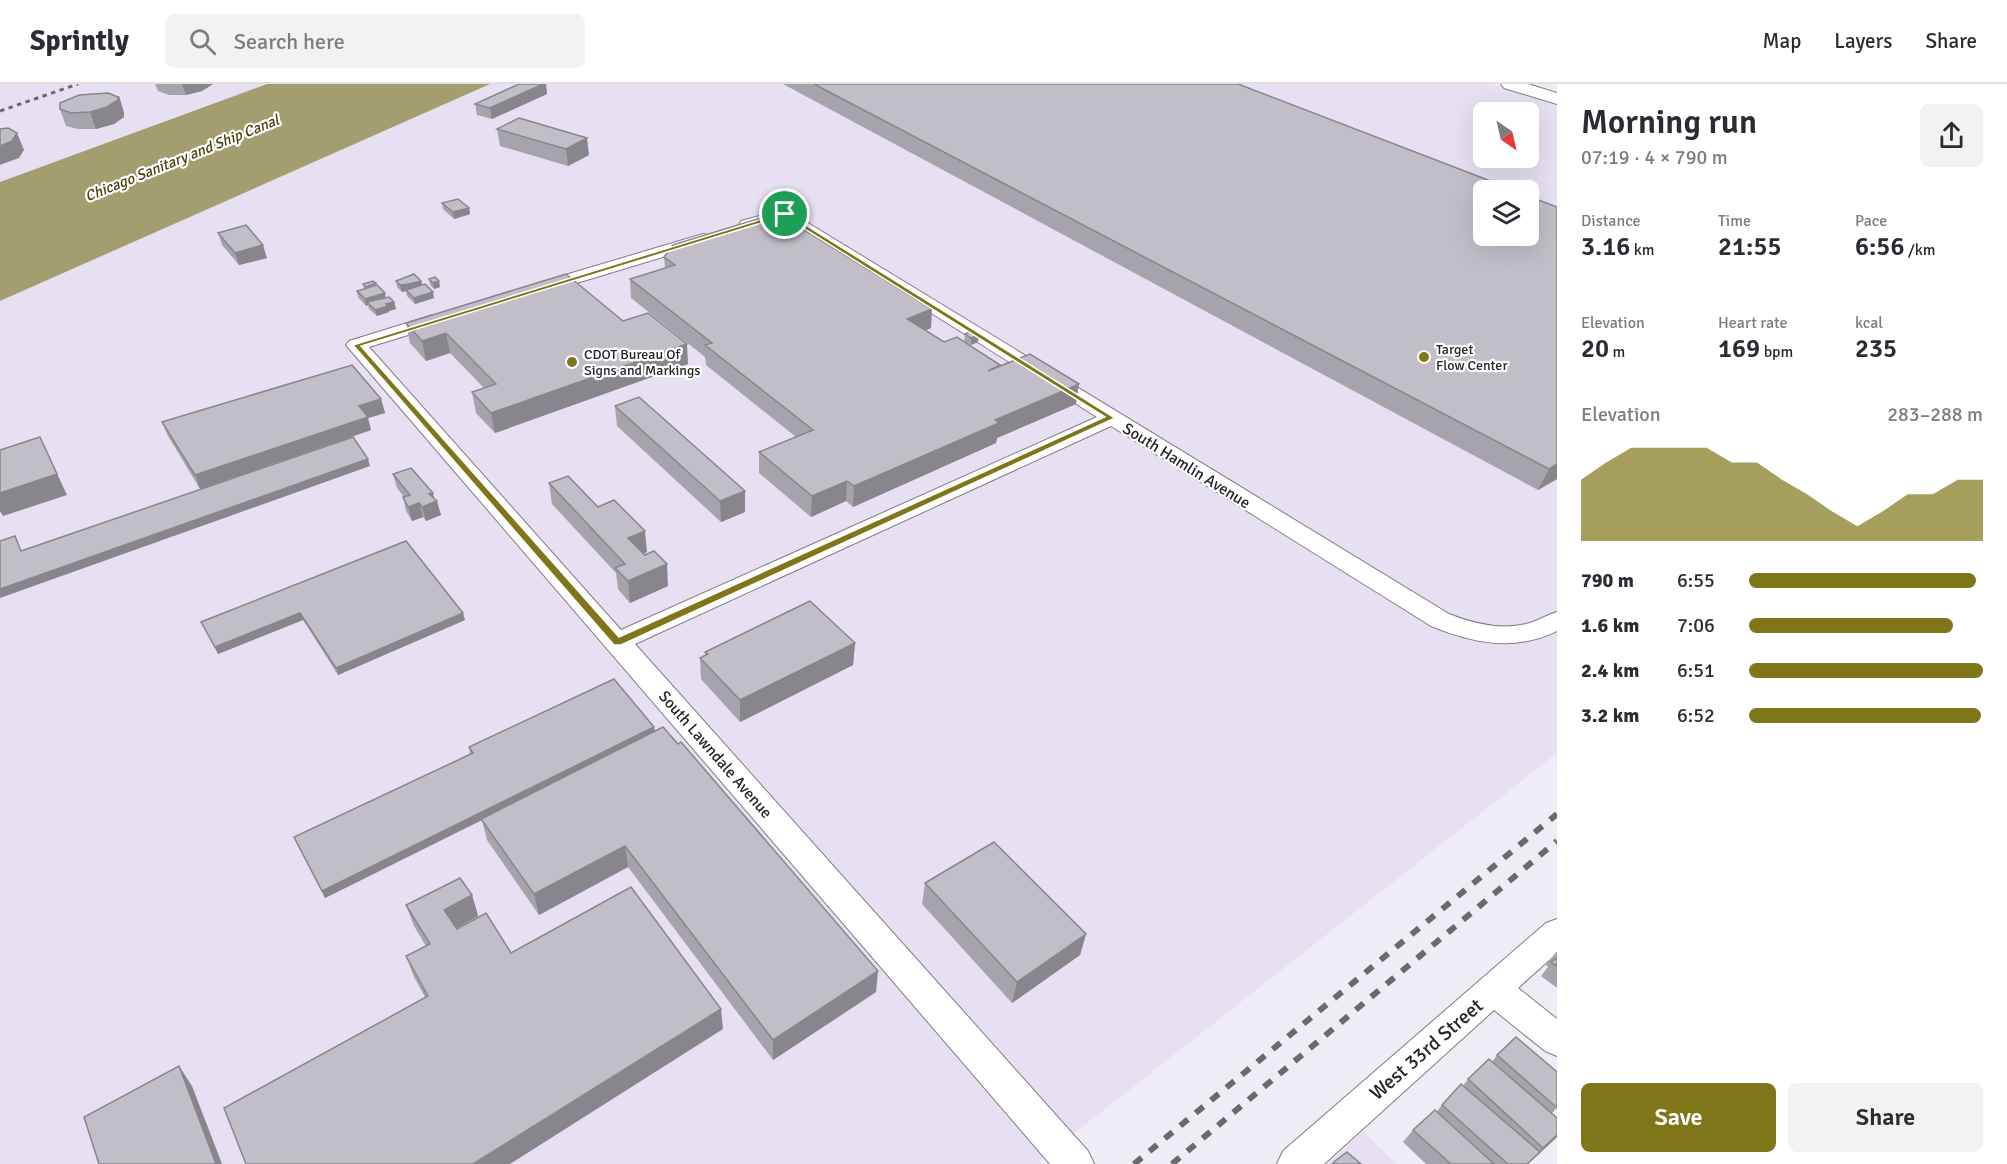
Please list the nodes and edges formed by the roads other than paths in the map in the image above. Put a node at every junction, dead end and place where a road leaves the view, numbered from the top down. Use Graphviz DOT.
graph roads {
  1 [pos="1510,84"];
  2 [pos="1557,99"];
  3 [pos="525,293"];
  4 [pos="458,314"];
  5 [pos="1111,418"];
  6 [pos="1557,621"];
  7 [pos="617,642"];
  8 [pos="1557,933"];
  9 [pos="1494,989"];
  10 [pos="1557,1040"];
  11 [pos="1075,1164"];
  12 [pos="1296,1164"];
  1 -- 2 [label="main road"];
  3 -- 5 [label="street, South Hamlin Avenue"];
  4 -- 7 [label="street, South Lawndale Avenue"];
  5 -- 6 [label="street, South Hamlin Avenue"];
  5 -- 7 [label="street"];
  7 -- 11 [label="street, South Lawndale Avenue"];
  8 -- 9 [label="street, West 33rd Street"];
  9 -- 10 [label="street"];
  9 -- 12 [label="street, West 33rd Street"];
}
